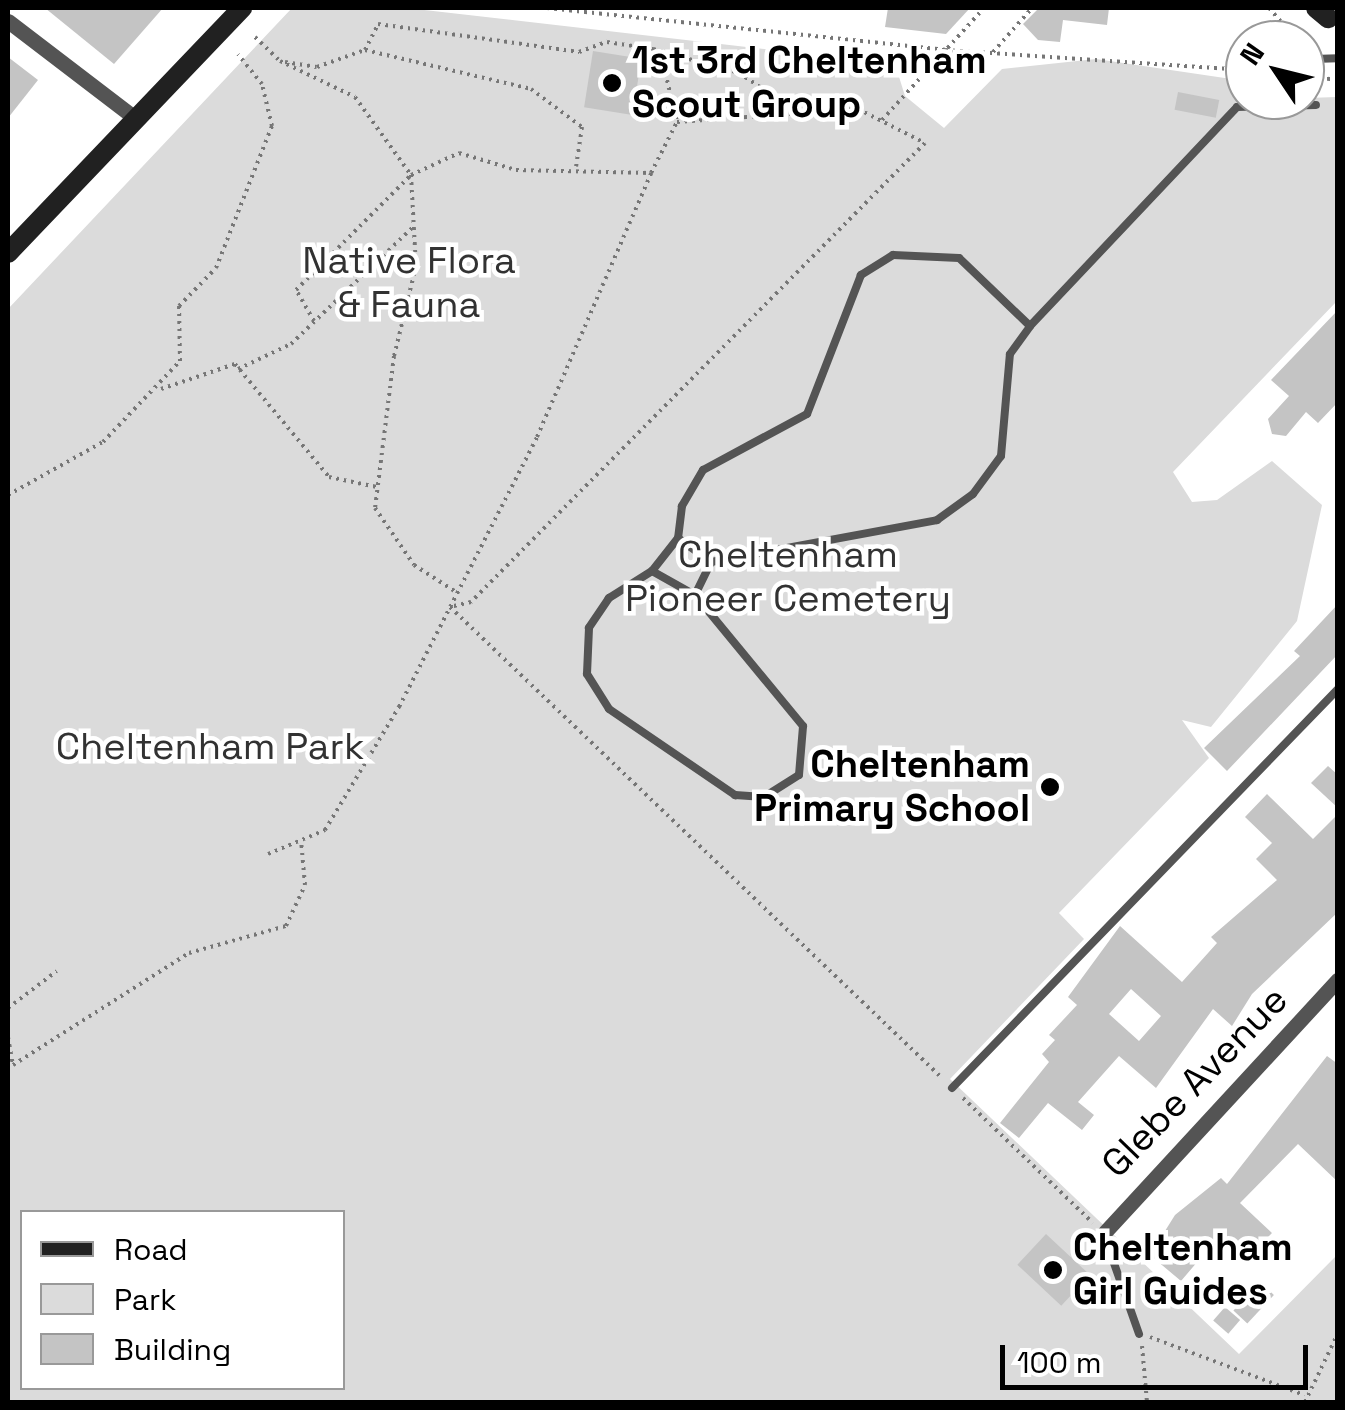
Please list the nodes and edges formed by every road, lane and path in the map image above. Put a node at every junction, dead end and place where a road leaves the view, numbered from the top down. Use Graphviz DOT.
graph roads {
  1 [pos="242,8"];
  2 [pos="548,8"];
  3 [pos="984,8"];
  4 [pos="1032,8"];
  5 [pos="1316,8"];
  6 [pos="8,21"];
  7 [pos="1338,27"];
  8 [pos="254,37"];
  9 [pos="365,50"];
  10 [pos="946,50"];
  11 [pos="660,51"];
  12 [pos="994,52"];
  13 [pos="238,54"];
  14 [pos="280,61"];
  15 [pos="1225,69"];
  16 [pos="800,114"];
  17 [pos="136,119"];
  18 [pos="882,120"];
  19 [pos="1226,120"];
  20 [pos="676,122"];
  21 [pos="576,167"];
  22 [pos="650,172"];
  23 [pos="412,175"];
  24 [pos="415,226"];
  25 [pos="8,253"];
  26 [pos="314,322"];
  27 [pos="1030,326"];
  28 [pos="238,368"];
  29 [pos="161,390"];
  30 [pos="378,488"];
  31 [pos="8,495"];
  32 [pos="678,538"];
  33 [pos="711,562"];
  34 [pos="652,570"];
  35 [pos="456,592"];
  36 [pos="695,594"];
  37 [pos="450,607"];
  38 [pos="1338,689"];
  39 [pos="301,840"];
  40 [pos="268,854"];
  41 [pos="57,971"];
  42 [pos="1338,978"];
  43 [pos="8,1008"];
  44 [pos="8,1037"];
  45 [pos="952,1088"];
  46 [pos="1104,1233"];
  47 [pos="1338,1333"];
  48 [pos="1139,1334"];
  49 [pos="1304,1395"];
  50 [pos="1147,1402"];
  51 [pos="1304,1402"];
  1 -- 17 [label="street"];
  2 -- 10 [label="path"];
  3 -- 10 [label="path"];
  4 -- 12 [label="path"];
  5 -- 7 [label="street, bridge"];
  6 -- 17 [label="street"];
  8 -- 14 [label="path"];
  9 -- 11 [label="path"];
  9 -- 14 [label="path"];
  9 -- 21 [label="path"];
  10 -- 12 [label="path"];
  10 -- 18 [label="path"];
  11 -- 16 [label="path"];
  11 -- 20 [label="path"];
  12 -- 15 [label="path"];
  13 -- 29 [label="path"];
  14 -- 23 [label="path"];
  16 -- 18 [label="path"];
  16 -- 20 [label="path"];
  17 -- 25 [label="street"];
  18 -- 37 [label="path"];
  19 -- 27 [label="lane"];
  20 -- 22 [label="path"];
  21 -- 22 [label="path"];
  21 -- 23 [label="path"];
  22 -- 35 [label="path"];
  23 -- 24 [label="path"];
  23 -- 26 [label="path"];
  24 -- 26 [label="path"];
  24 -- 30 [label="path"];
  26 -- 28 [label="path"];
  27 -- 32 [label="lane"];
  27 -- 33 [label="lane"];
  28 -- 29 [label="path"];
  28 -- 30 [label="path"];
  29 -- 31 [label="path"];
  30 -- 35 [label="path"];
  32 -- 33 [label="lane"];
  32 -- 34 [label="lane"];
  33 -- 36 [label="lane"];
  34 -- 36 [label="lane"];
  34 -- 36 [label="lane"];
  35 -- 37 [label="path"];
  37 -- 39 [label="path"];
  37 -- 45 [label="path"];
  38 -- 45 [label="lane"];
  39 -- 40 [label="path"];
  39 -- 44 [label="path"];
  41 -- 43 [label="path"];
  42 -- 46 [label="street, Glebe Avenue"];
  45 -- 46 [label="path"];
  46 -- 48 [label="lane"];
  47 -- 49 [label="path"];
  48 -- 49 [label="path"];
  48 -- 50 [label="path"];
  49 -- 51 [label="path"];
}
